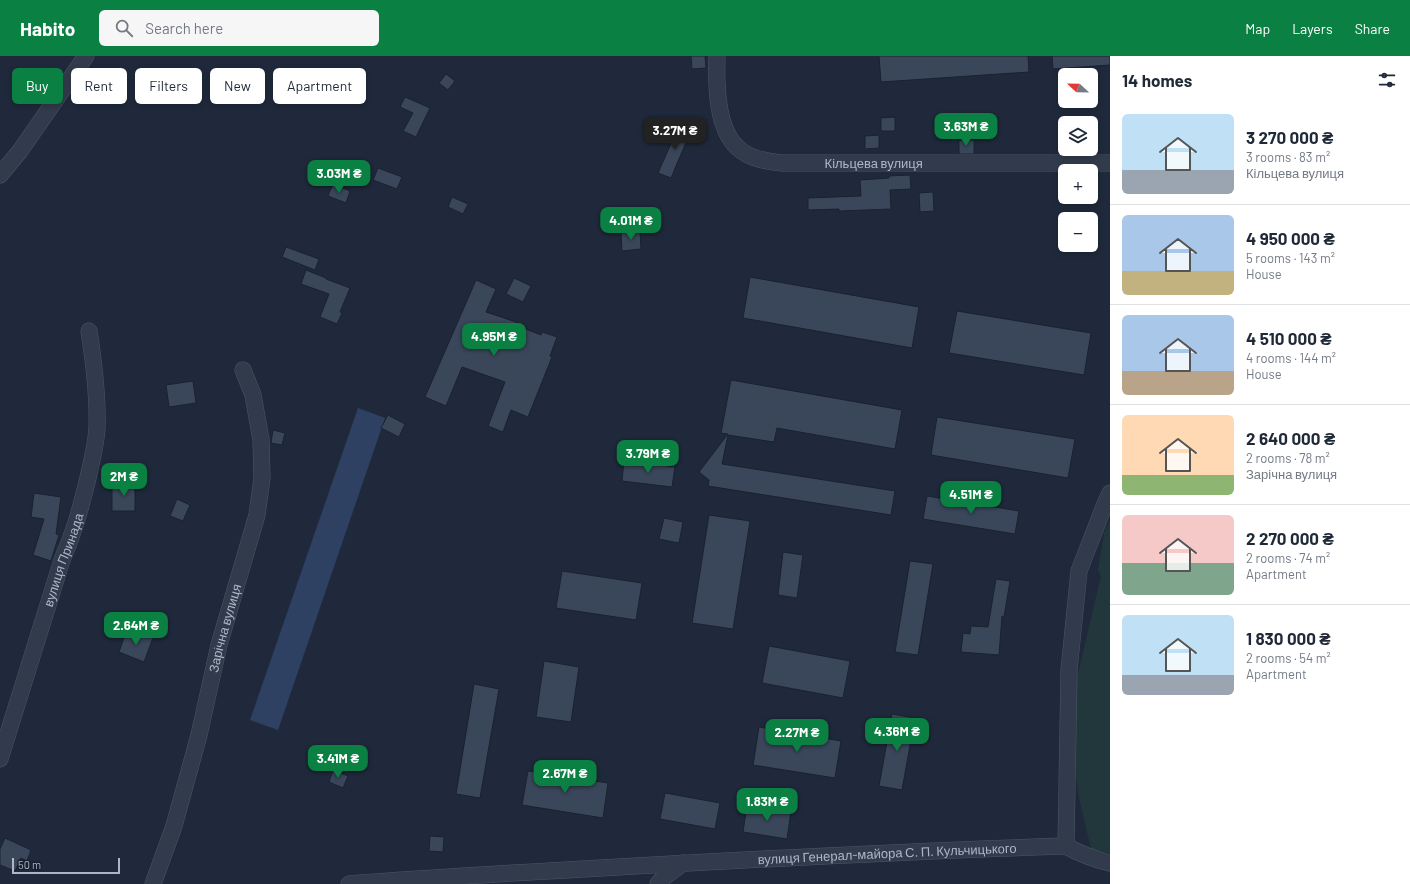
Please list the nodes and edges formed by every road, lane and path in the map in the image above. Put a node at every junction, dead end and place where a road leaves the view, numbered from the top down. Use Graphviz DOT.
graph roads {
  1 [pos="86,56"];
  2 [pos="717,56"];
  3 [pos="1110,163"];
  4 [pos="0,175"];
  5 [pos="89,331"];
  6 [pos="243,370"];
  7 [pos="1110,493"];
  8 [pos="0,759"];
  9 [pos="1066,846"];
  10 [pos="683,863"];
  11 [pos="1110,863"];
  12 [pos="153,884"];
  13 [pos="354,884"];
  14 [pos="658,884"];
  1 -- 4 [label="street"];
  2 -- 3 [label="street, Кільцева вулиця"];
  5 -- 8 [label="street, вулиця Принада"];
  6 -- 12 [label="street, Зарічна вулиця"];
  7 -- 9 [label="street"];
  9 -- 10 [label="street, вулиця Генерал-майора С. П. Кульчицького"];
  9 -- 11 [label="street"];
  10 -- 13 [label="street, вулиця Генерал-майора С. П. Кульчицького"];
  10 -- 14 [label="street"];
}
